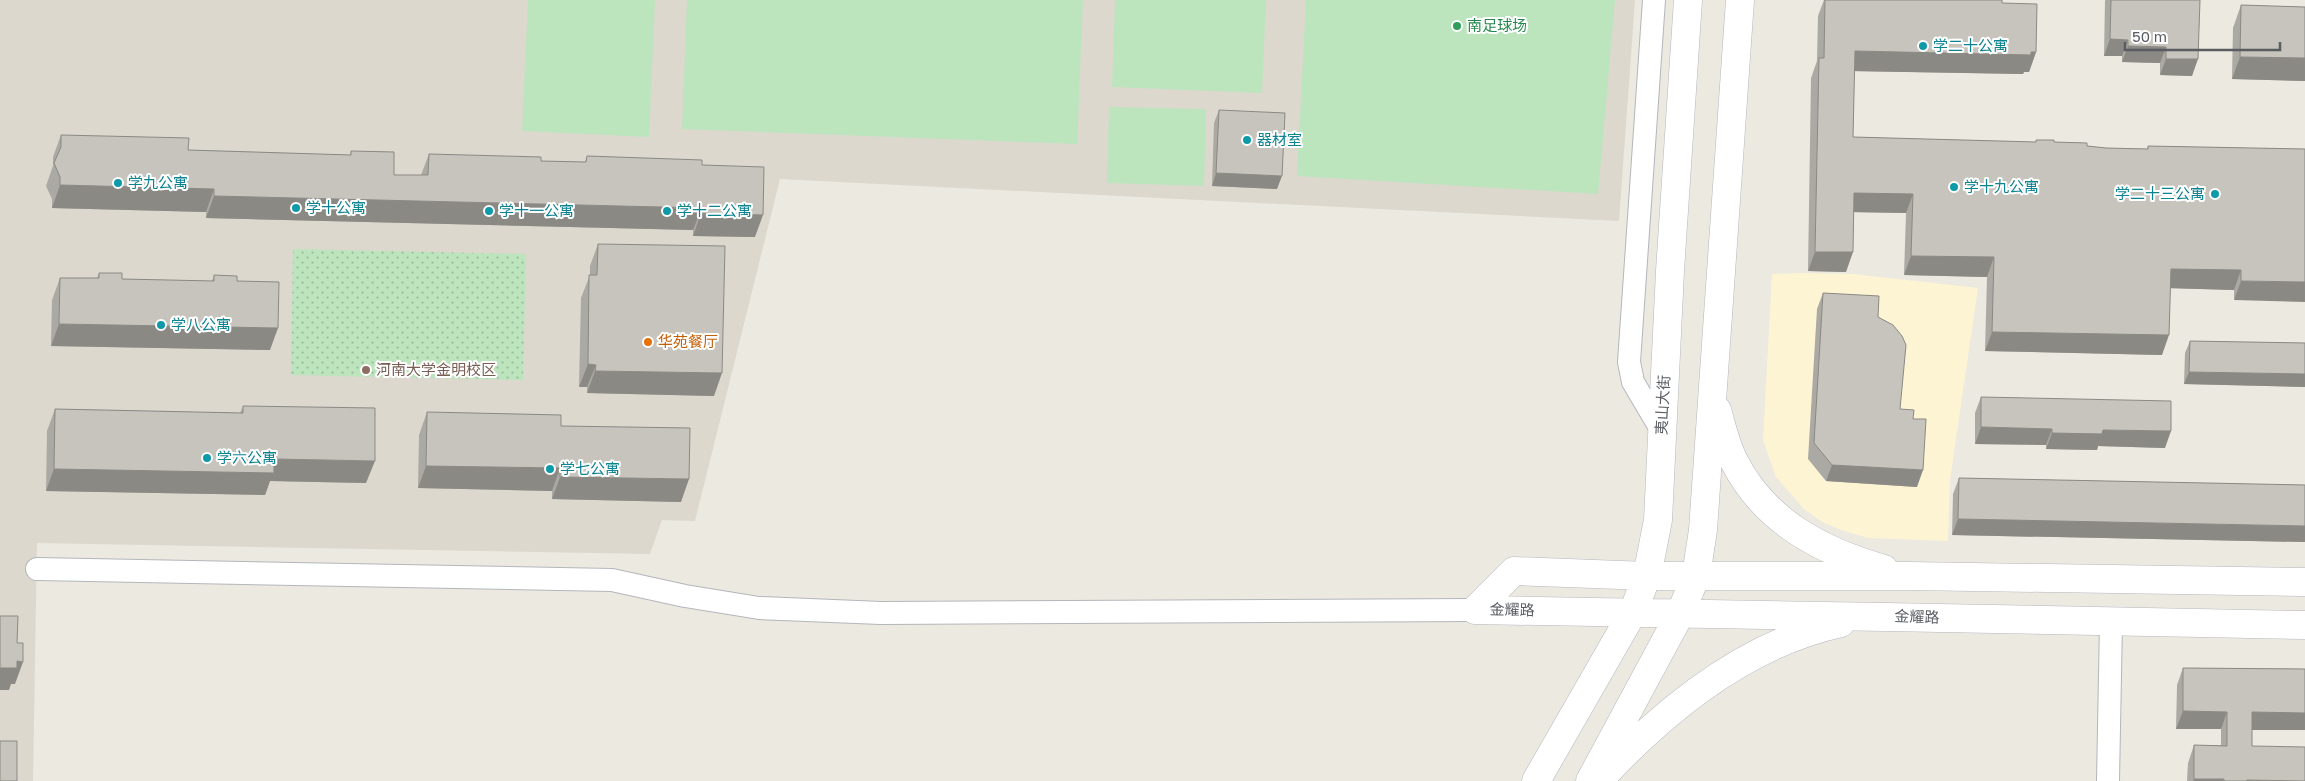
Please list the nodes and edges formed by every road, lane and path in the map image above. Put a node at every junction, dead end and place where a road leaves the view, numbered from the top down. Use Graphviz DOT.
graph roads {
  1 [pos="1654,0"];
  2 [pos="1688,0"];
  3 [pos="1740,0"];
  4 [pos="1713,397"];
  5 [pos="1662,431"];
  6 [pos="37,569"];
  7 [pos="1647,576"];
  8 [pos="1696,576"];
  9 [pos="1909,576"];
  10 [pos="2305,582"];
  11 [pos="1475,610"];
  12 [pos="1633,612"];
  13 [pos="1680,614"];
  14 [pos="1877,615"];
  15 [pos="2111,622"];
  16 [pos="2305,625"];
  17 [pos="1536,781"];
  18 [pos="1590,781"];
  19 [pos="1599,781"];
  20 [pos="2108,781"];
  1 -- 5 [label="street"];
  2 -- 5 [label="main road, 夷山大街"];
  3 -- 4 [label="main road"];
  4 -- 8 [label="main road"];
  4 -- 9 [label="main road"];
  5 -- 7 [label="main road, 夷山大街"];
  6 -- 11 [label="street"];
  7 -- 8 [label="main road, 金耀路"];
  7 -- 11 [label="main road, 金耀路"];
  7 -- 12 [label="main road, 夷山大街"];
  8 -- 9 [label="main road, 金耀路"];
  8 -- 13 [label="main road"];
  9 -- 10 [label="main road, 金耀路"];
  11 -- 12 [label="main road, 金耀路"];
  12 -- 13 [label="main road, 金耀路"];
  12 -- 17 [label="main road, 夷山大街"];
  13 -- 14 [label="main road, 金耀路"];
  13 -- 18 [label="main road"];
  14 -- 15 [label="main road, 金耀路"];
  14 -- 19 [label="main road"];
  15 -- 16 [label="main road, 金耀路"];
  15 -- 20 [label="street"];
}
